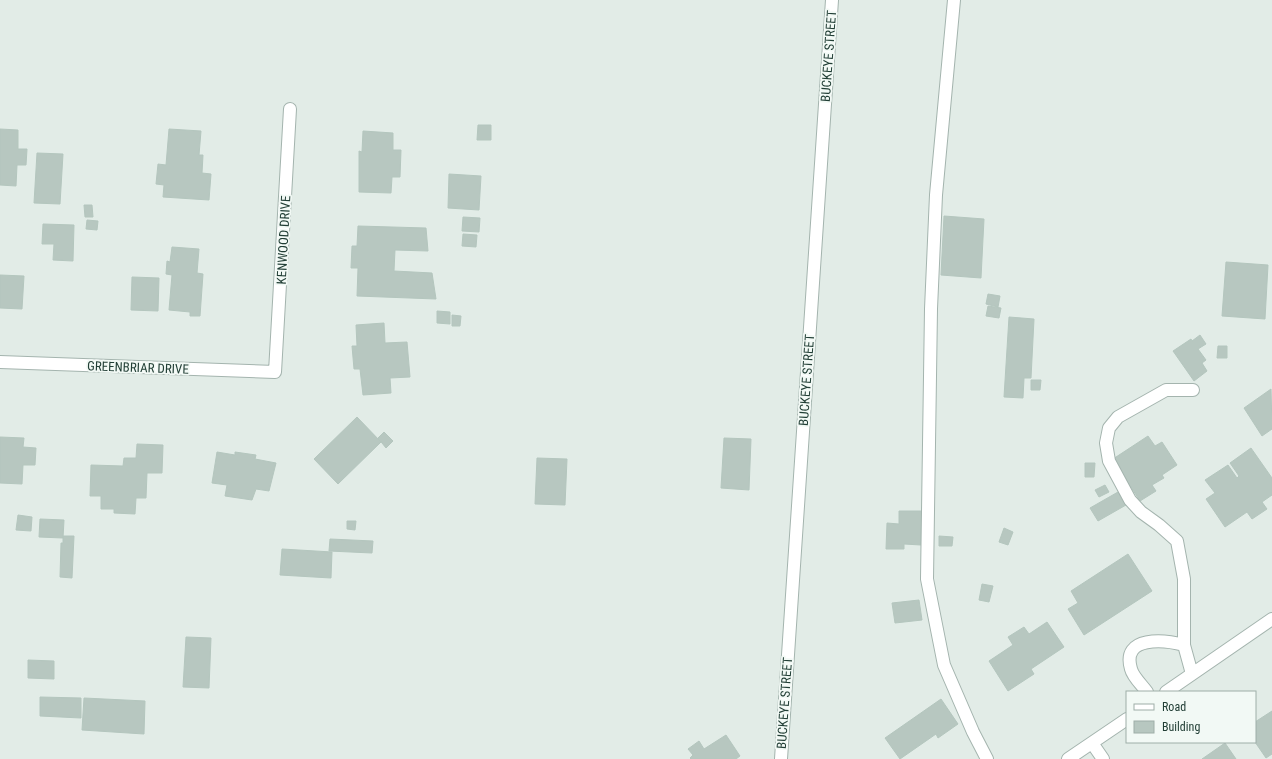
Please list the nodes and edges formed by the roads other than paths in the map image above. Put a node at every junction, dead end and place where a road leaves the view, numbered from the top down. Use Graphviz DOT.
graph roads {
  1 [pos="832,0"];
  2 [pos="954,0"];
  3 [pos="290,109"];
  4 [pos="0,362"];
  5 [pos="275,372"];
  6 [pos="1193,390"];
  7 [pos="1272,619"];
  8 [pos="1184,645"];
  9 [pos="1192,674"];
  10 [pos="1145,691"];
  11 [pos="1167,691"];
  12 [pos="1126,720"];
  13 [pos="1092,743"];
  14 [pos="781,759"];
  15 [pos="987,759"];
  16 [pos="1068,759"];
  17 [pos="1103,759"];
  1 -- 14 [label="street, BUCKEYE STREET"];
  2 -- 15 [label="street"];
  3 -- 5 [label="street, KENWOOD DRIVE"];
  4 -- 5 [label="street, GREENBRIAR DRIVE"];
  6 -- 8 [label="street"];
  7 -- 9 [label="street"];
  8 -- 9 [label="street"];
  8 -- 10 [label="street"];
  9 -- 11 [label="street"];
  12 -- 13 [label="street"];
  13 -- 16 [label="street"];
  13 -- 17 [label="street"];
}
